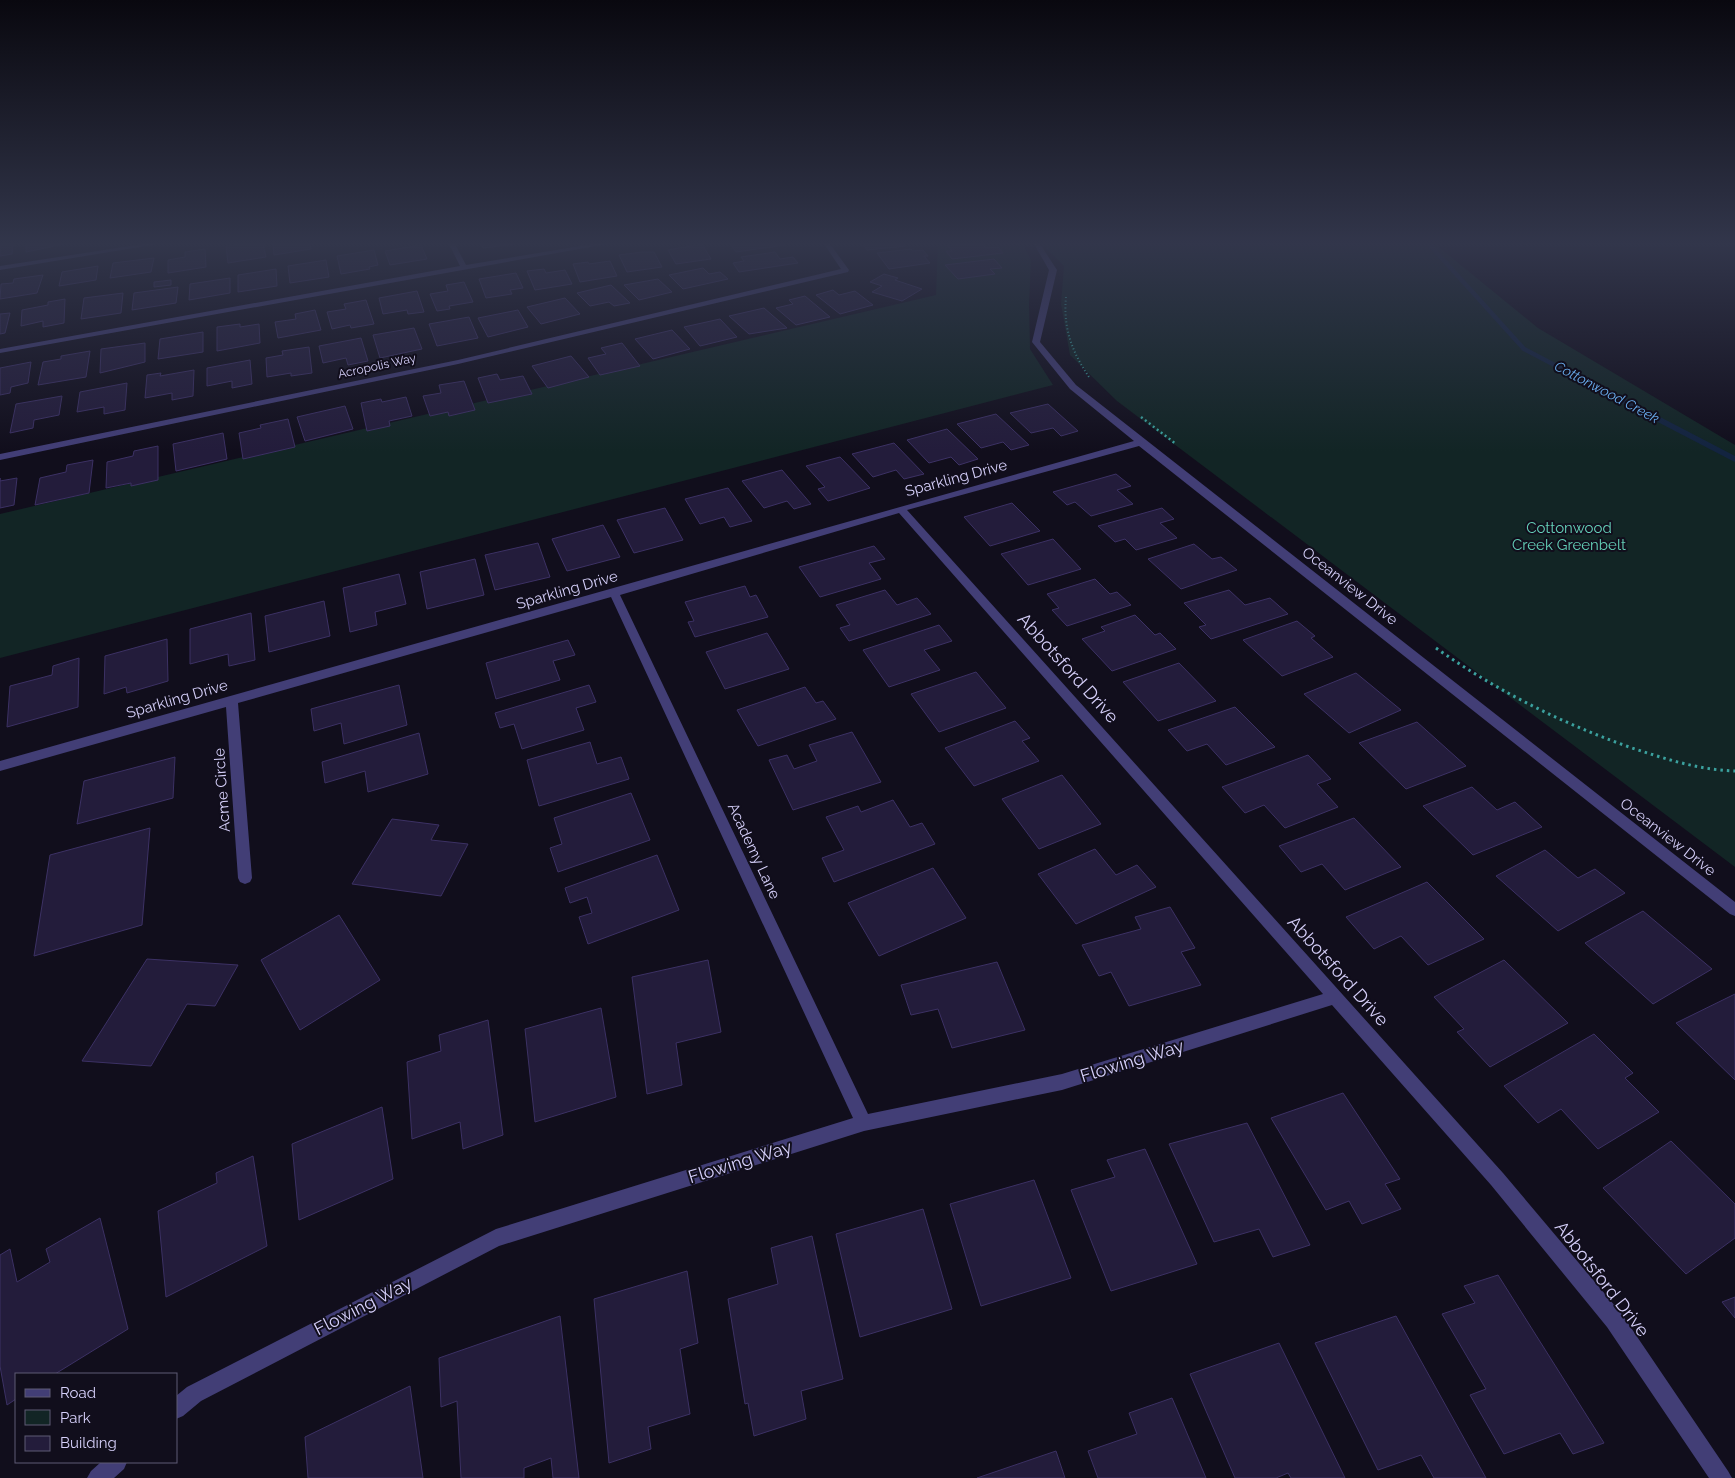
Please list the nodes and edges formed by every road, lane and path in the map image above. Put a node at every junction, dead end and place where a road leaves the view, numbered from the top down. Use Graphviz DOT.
graph roads {
  1 [pos="208,313"];
  2 [pos="664,313"];
  3 [pos="1043,313"];
  4 [pos="1064,313"];
  5 [pos="0,351"];
  6 [pos="1093,380"];
  7 [pos="1135,413"];
  8 [pos="1142,442"];
  9 [pos="1179,447"];
  10 [pos="0,456"];
  11 [pos="901,509"];
  12 [pos="614,593"];
  13 [pos="1430,644"];
  14 [pos="232,699"];
  15 [pos="0,766"];
  16 [pos="1735,771"];
  17 [pos="245,878"];
  18 [pos="1735,910"];
  19 [pos="1336,997"];
  20 [pos="864,1123"];
  21 [pos="178,1407"];
  22 [pos="115,1463"];
  23 [pos="98,1478"];
  24 [pos="1721,1478"];
  1 -- 5 [label="street"];
  2 -- 10 [label="street, Acropolis Way"];
  3 -- 8 [label="street, Oceanview Drive"];
  4 -- 6 [label="path"];
  7 -- 9 [label="path"];
  8 -- 11 [label="street, Sparkling Drive"];
  8 -- 18 [label="street, Oceanview Drive"];
  11 -- 12 [label="street, Sparkling Drive"];
  11 -- 19 [label="street, Abbotsford Drive"];
  12 -- 14 [label="street, Sparkling Drive"];
  12 -- 20 [label="street, Academy Lane"];
  13 -- 16 [label="path"];
  14 -- 15 [label="street, Sparkling Drive"];
  14 -- 17 [label="street, Acme Circle"];
  19 -- 20 [label="street, Flowing Way"];
  19 -- 24 [label="street, Abbotsford Drive"];
  20 -- 21 [label="street, Flowing Way"];
  22 -- 23 [label="street"];
}
